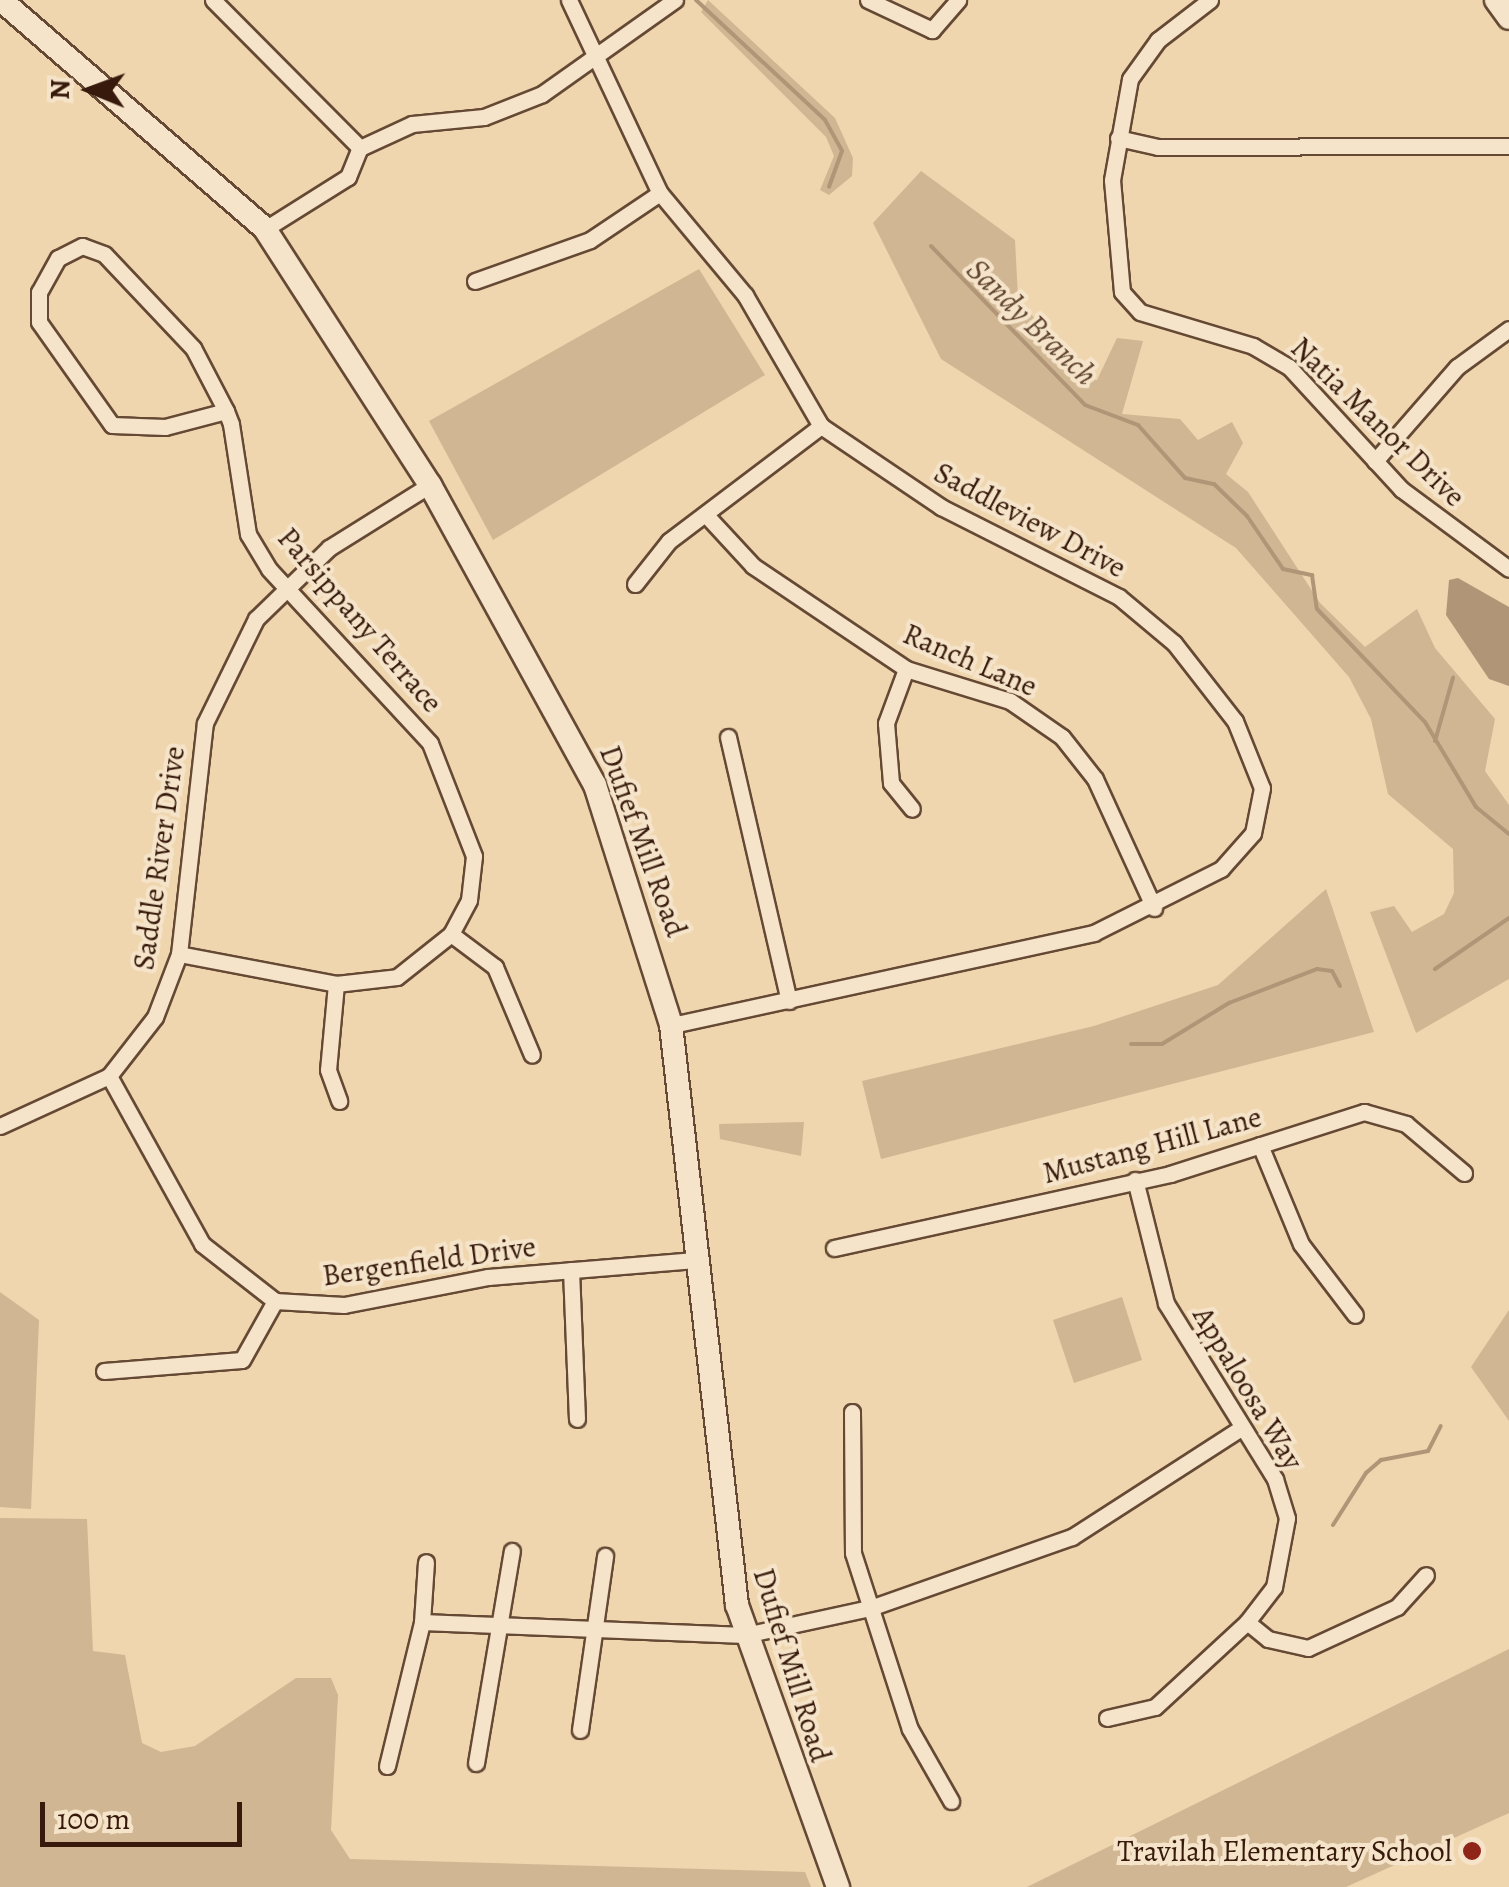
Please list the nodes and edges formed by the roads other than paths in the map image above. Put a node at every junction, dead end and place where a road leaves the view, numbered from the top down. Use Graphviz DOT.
graph roads {
  1 [pos="1,0"];
  2 [pos="213,0"];
  3 [pos="570,0"];
  4 [pos="675,0"];
  5 [pos="868,0"];
  6 [pos="958,0"];
  7 [pos="1210,0"];
  8 [pos="1496,0"];
  9 [pos="1509,18"];
  10 [pos="595,60"];
  11 [pos="1118,138"];
  12 [pos="1509,146"];
  13 [pos="360,148"];
  14 [pos="660,193"];
  15 [pos="265,229"];
  16 [pos="475,281"];
  17 [pos="1509,329"];
  18 [pos="226,411"];
  19 [pos="821,426"];
  20 [pos="1374,462"];
  21 [pos="430,485"];
  22 [pos="706,515"];
  23 [pos="1509,547"];
  24 [pos="1504,566"];
  25 [pos="635,584"];
  26 [pos="285,586"];
  27 [pos="906,669"];
  28 [pos="728,737"];
  29 [pos="912,809"];
  30 [pos="1154,908"];
  31 [pos="452,934"];
  32 [pos="179,954"];
  33 [pos="336,984"];
  34 [pos="789,1000"];
  35 [pos="671,1025"];
  36 [pos="532,1055"];
  37 [pos="109,1076"];
  38 [pos="339,1101"];
  39 [pos="0,1126"];
  40 [pos="1260,1145"];
  41 [pos="1464,1173"];
  42 [pos="1135,1180"];
  43 [pos="834,1248"];
  44 [pos="695,1260"];
  45 [pos="571,1270"];
  46 [pos="275,1300"];
  47 [pos="1356,1314"];
  48 [pos="104,1371"];
  49 [pos="852,1412"];
  50 [pos="577,1420"];
  51 [pos="1242,1428"];
  52 [pos="512,1551"];
  53 [pos="605,1556"];
  54 [pos="426,1562"];
  55 [pos="1426,1575"];
  56 [pos="870,1608"];
  57 [pos="422,1622"];
  58 [pos="1247,1622"];
  59 [pos="505,1631"];
  60 [pos="600,1634"];
  61 [pos="745,1635"];
  62 [pos="1108,1718"];
  63 [pos="580,1730"];
  64 [pos="476,1763"];
  65 [pos="387,1766"];
  66 [pos="951,1801"];
  67 [pos="838,1887"];
  1 -- 15 [label="main road, Dufief Mill Road"];
  2 -- 13 [label="street"];
  3 -- 10 [label="street, Saddleview Drive"];
  4 -- 10 [label="street"];
  5 -- 6 [label="street"];
  7 -- 11 [label="street, Natia Manor Drive"];
  8 -- 9 [label="main road"];
  10 -- 13 [label="street"];
  10 -- 14 [label="street, Saddleview Drive"];
  11 -- 12 [label="street"];
  11 -- 20 [label="street, Natia Manor Drive"];
  13 -- 15 [label="street"];
  14 -- 16 [label="street"];
  14 -- 19 [label="street, Saddleview Drive"];
  15 -- 21 [label="main road, Dufief Mill Road"];
  17 -- 20 [label="street"];
  18 -- 18 [label="street, Parsippany Terrace"];
  18 -- 26 [label="street, Parsippany Terrace"];
  19 -- 22 [label="street"];
  19 -- 30 [label="street, Saddleview Drive"];
  20 -- 24 [label="street, Natia Manor Drive"];
  21 -- 26 [label="street, Saddle River Drive"];
  21 -- 35 [label="main road, Dufief Mill Road"];
  22 -- 25 [label="street"];
  22 -- 27 [label="street, Ranch Lane"];
  23 -- 24 [label="street"];
  26 -- 31 [label="street, Parsippany Terrace"];
  26 -- 32 [label="street, Saddle River Drive"];
  27 -- 29 [label="street"];
  27 -- 30 [label="street, Ranch Lane"];
  28 -- 34 [label="street"];
  30 -- 34 [label="street, Saddleview Drive"];
  31 -- 33 [label="street"];
  31 -- 36 [label="street"];
  32 -- 33 [label="street"];
  32 -- 37 [label="street, Saddle River Drive"];
  33 -- 38 [label="street"];
  34 -- 35 [label="street, Saddleview Drive"];
  35 -- 44 [label="main road, Dufief Mill Road"];
  37 -- 39 [label="street, Saddle River Drive"];
  37 -- 46 [label="street"];
  40 -- 41 [label="street, Mustang Hill Lane"];
  40 -- 42 [label="street, Mustang Hill Lane"];
  40 -- 47 [label="street"];
  42 -- 43 [label="street, Mustang Hill Lane"];
  42 -- 51 [label="street, Appaloosa Way"];
  44 -- 45 [label="street, Bergenfield Drive"];
  44 -- 61 [label="main road, Dufief Mill Road"];
  45 -- 46 [label="street, Bergenfield Drive"];
  45 -- 50 [label="street"];
  46 -- 48 [label="street"];
  49 -- 56 [label="street"];
  51 -- 56 [label="street"];
  51 -- 58 [label="street, Appaloosa Way"];
  52 -- 59 [label="street"];
  53 -- 60 [label="street"];
  54 -- 57 [label="street"];
  55 -- 58 [label="street"];
  56 -- 61 [label="street"];
  56 -- 66 [label="street"];
  57 -- 59 [label="street"];
  57 -- 65 [label="street"];
  58 -- 62 [label="street, Appaloosa Way"];
  59 -- 60 [label="street"];
  59 -- 64 [label="street"];
  60 -- 61 [label="street"];
  60 -- 63 [label="street"];
  61 -- 67 [label="main road, Dufief Mill Road"];
}
